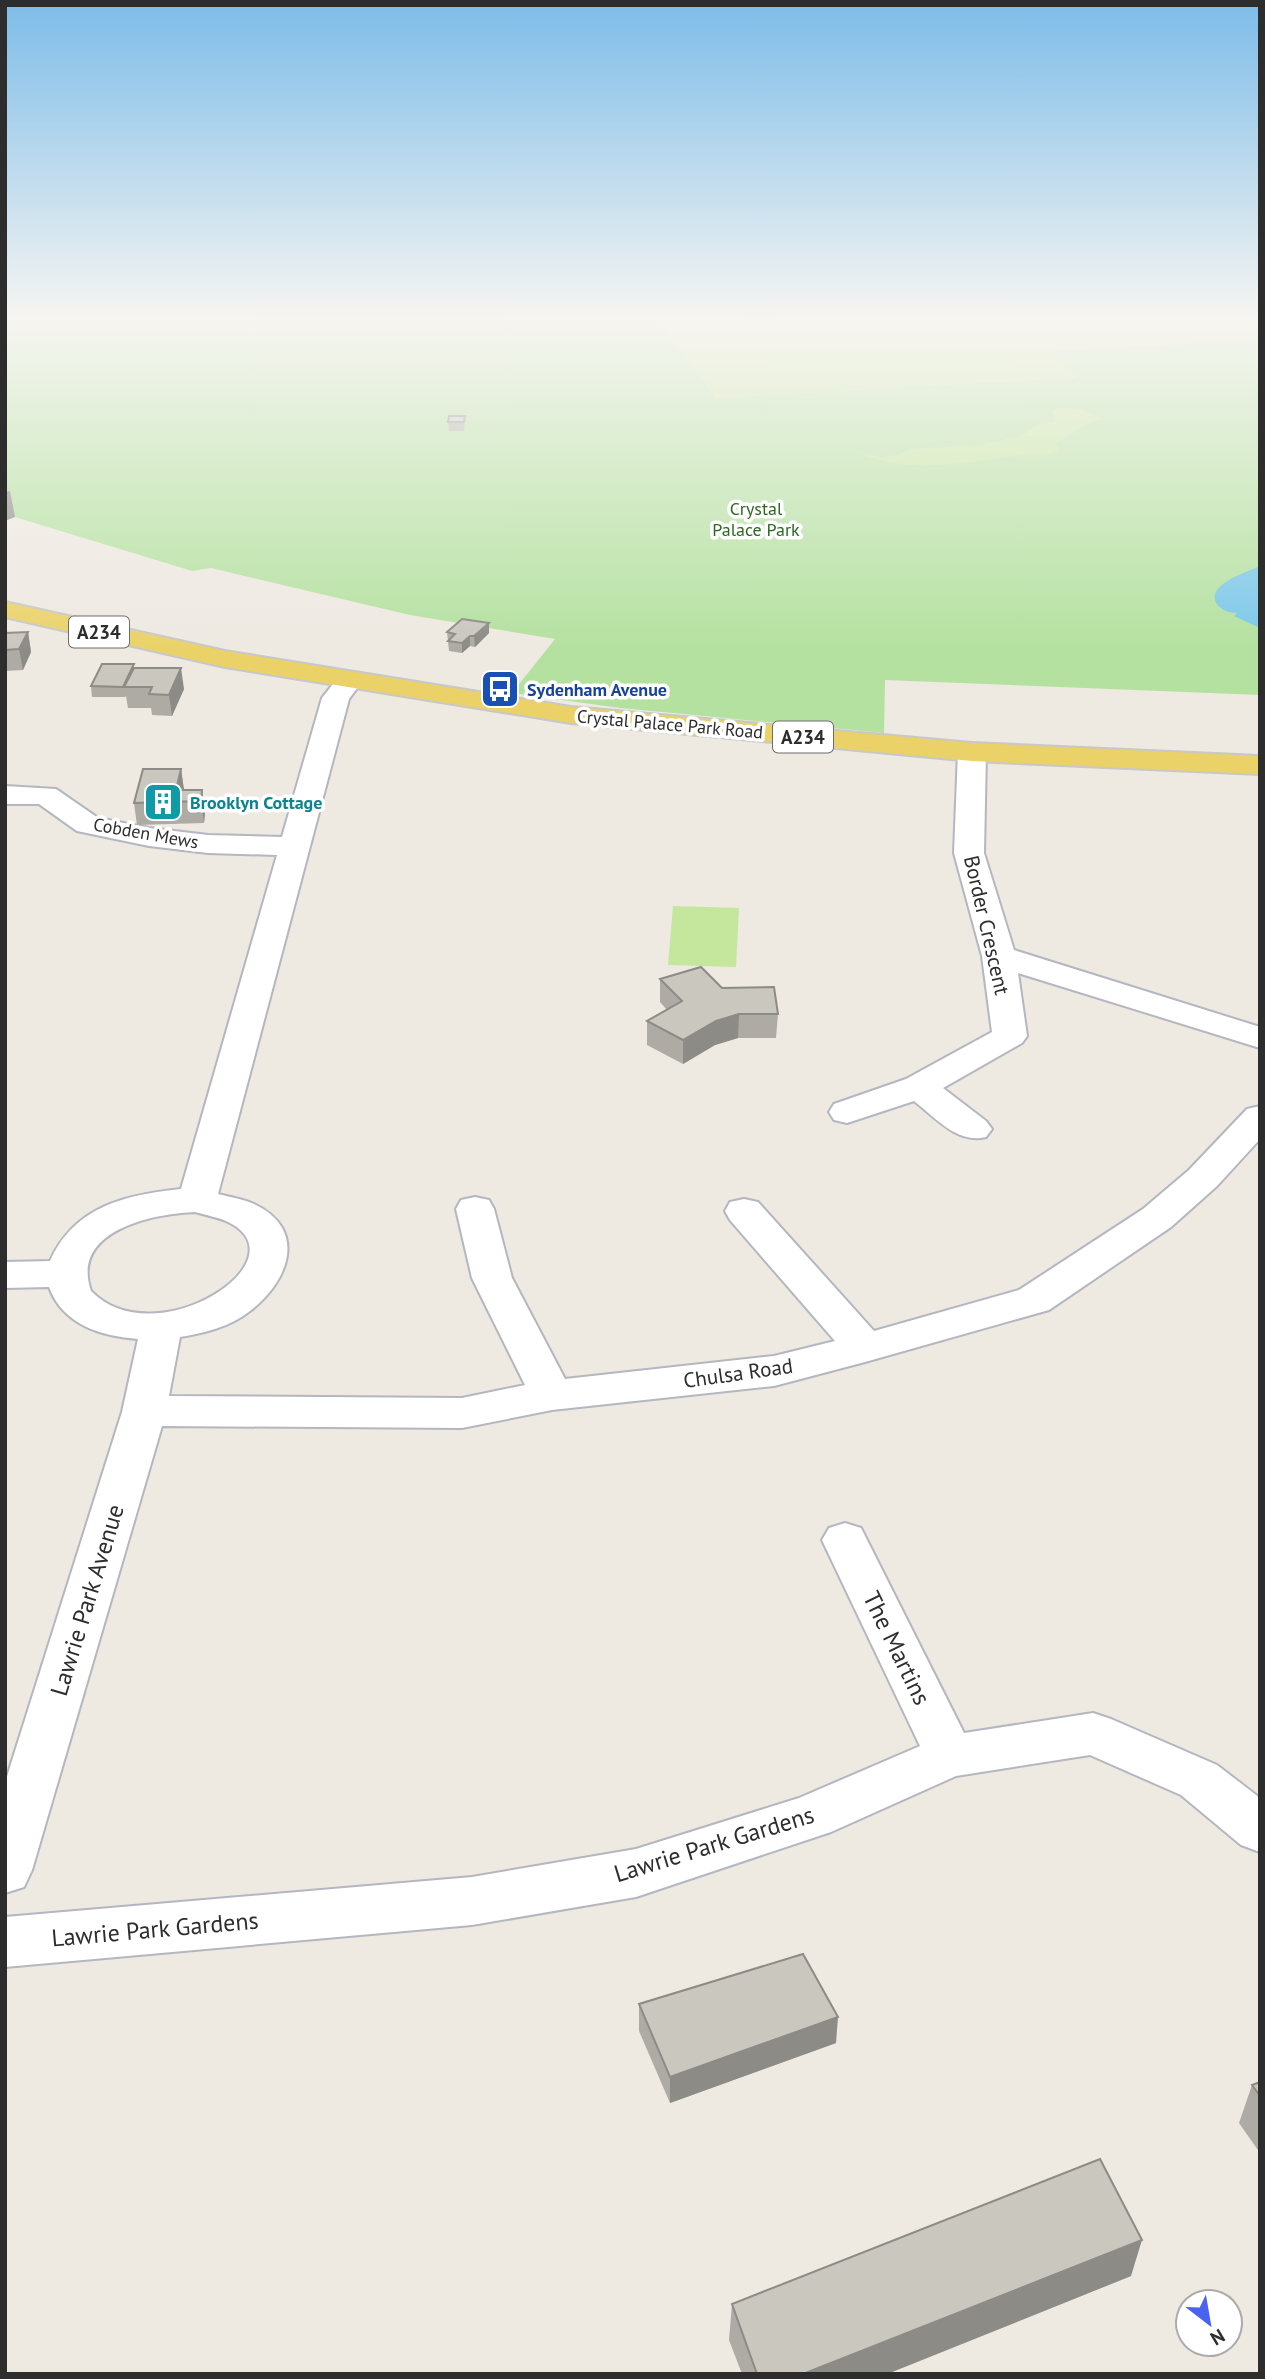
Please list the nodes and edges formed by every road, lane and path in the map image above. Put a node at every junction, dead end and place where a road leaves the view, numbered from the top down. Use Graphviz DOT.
graph roads {
  1 [pos="5,609"];
  2 [pos="350,680"];
  3 [pos="972,752"];
  4 [pos="1260,765"];
  5 [pos="5,795"];
  6 [pos="295,846"];
  7 [pos="999,956"];
  8 [pos="1260,1038"];
  9 [pos="919,1087"];
  10 [pos="847,1112"];
  11 [pos="1260,1116"];
  12 [pos="973,1129"];
  13 [pos="197,1200"];
  14 [pos="475,1209"];
  15 [pos="744,1211"];
  16 [pos="67,1274"];
  17 [pos="5,1275"];
  18 [pos="161,1328"];
  19 [pos="865,1348"];
  20 [pos="552,1395"];
  21 [pos="144,1412"];
  22 [pos="845,1540"];
  23 [pos="950,1756"];
  24 [pos="1260,1829"];
  25 [pos="5,1870"];
  26 [pos="5,1942"];
  1 -- 2 [label="main road, Crystal Palace Park Road / A234"];
  2 -- 3 [label="main road, Crystal Palace Park Road / A234"];
  2 -- 6 [label="street"];
  3 -- 4 [label="main road, Crystal Palace Park Road / A234"];
  3 -- 7 [label="street, Border Crescent"];
  5 -- 6 [label="street, Cobden Mews"];
  6 -- 13 [label="street"];
  7 -- 8 [label="street"];
  7 -- 9 [label="street, Border Crescent"];
  9 -- 10 [label="street, Border Crescent"];
  9 -- 12 [label="street"];
  11 -- 19 [label="street, Chulsa Road"];
  13 -- 16 [label="street"];
  13 -- 18 [label="street"];
  14 -- 20 [label="street"];
  15 -- 19 [label="street"];
  16 -- 17 [label="street"];
  16 -- 18 [label="street"];
  18 -- 21 [label="street, Lawrie Park Avenue"];
  19 -- 20 [label="street, Chulsa Road"];
  20 -- 21 [label="street, Chulsa Road"];
  21 -- 25 [label="street, Lawrie Park Avenue"];
  22 -- 23 [label="street, The Martins"];
  23 -- 24 [label="street, Lawrie Park Gardens"];
  23 -- 26 [label="street, Lawrie Park Gardens"];
}
